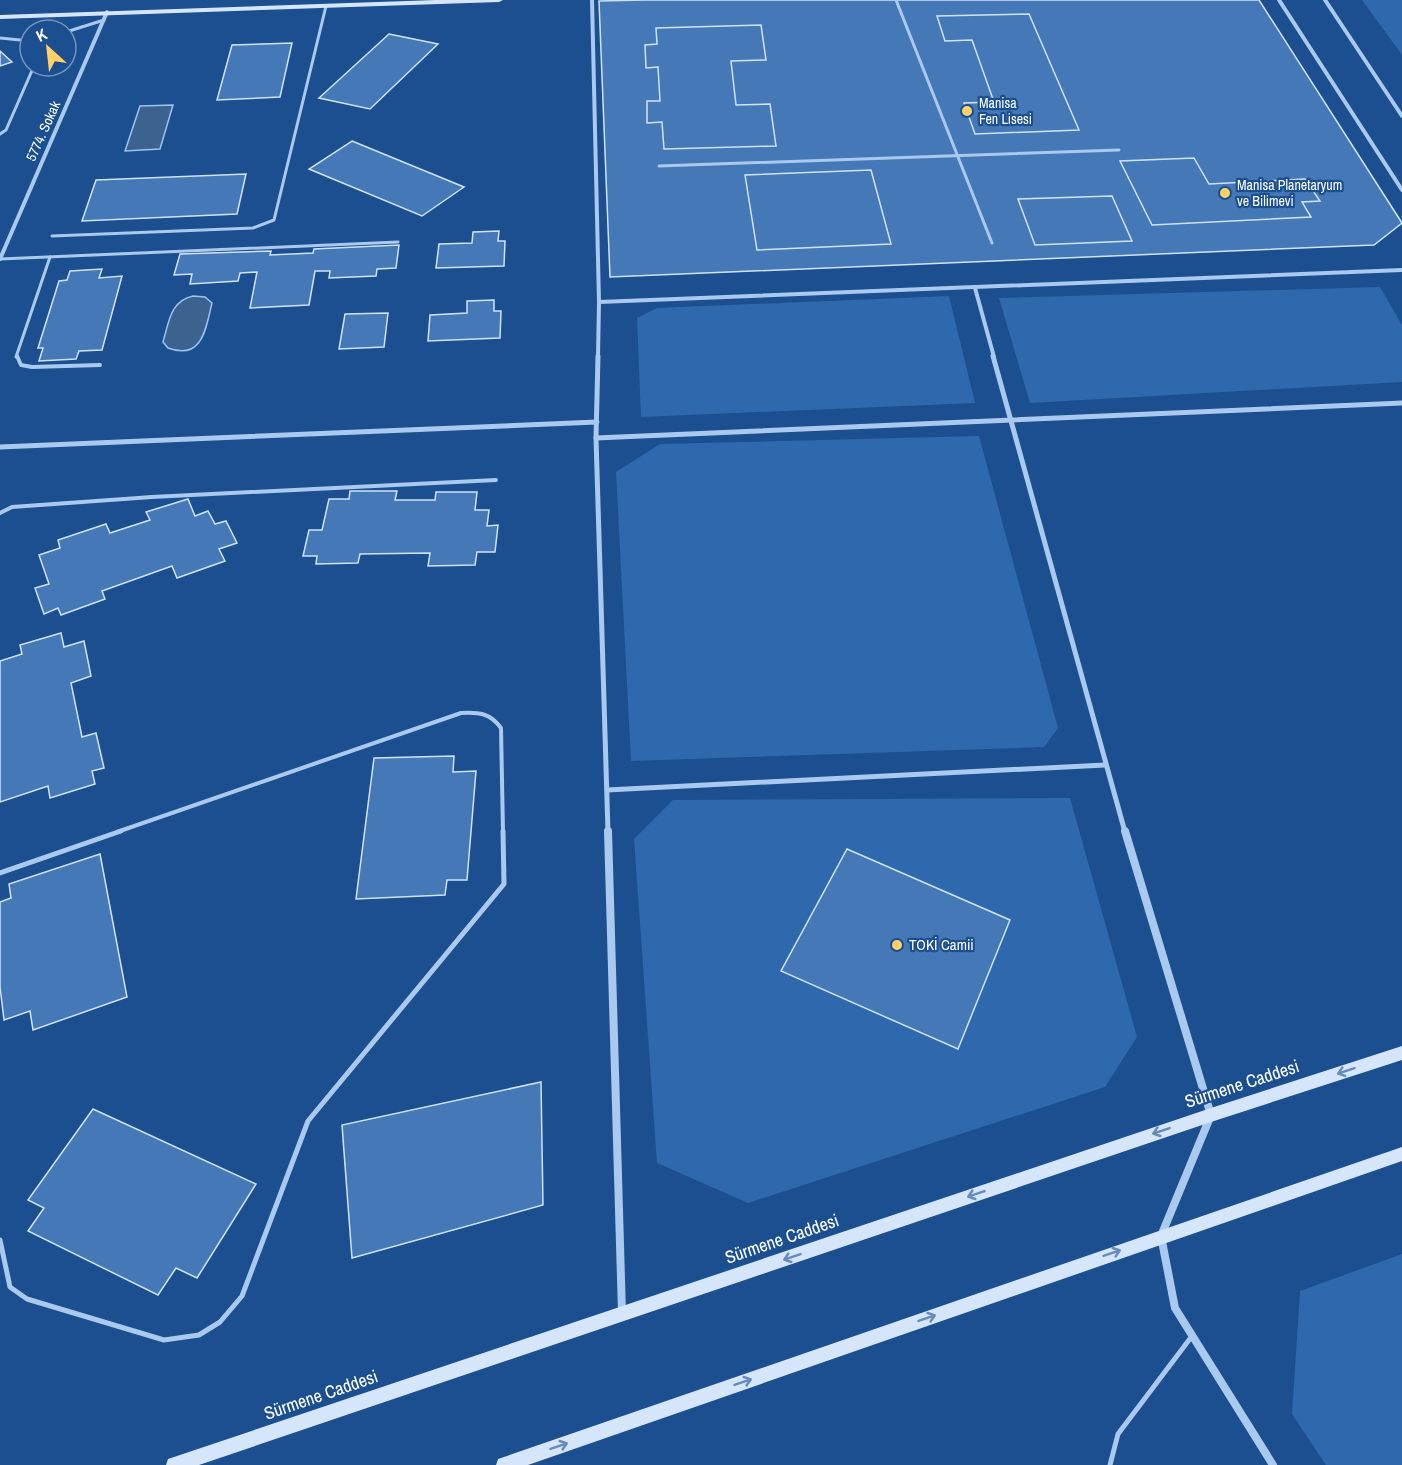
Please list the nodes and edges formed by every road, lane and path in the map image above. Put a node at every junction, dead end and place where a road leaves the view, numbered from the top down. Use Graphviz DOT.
graph roads {
  1 [pos="499,0"];
  2 [pos="592,0"];
  3 [pos="896,0"];
  4 [pos="1279,0"];
  5 [pos="1325,0"];
  6 [pos="326,6"];
  7 [pos="106,16"];
  8 [pos="0,17"];
  9 [pos="78,27"];
  10 [pos="0,38"];
  11 [pos="18,40"];
  12 [pos="29,78"];
  13 [pos="1402,116"];
  14 [pos="0,134"];
  15 [pos="1119,150"];
  16 [pos="957,155"];
  17 [pos="659,166"];
  18 [pos="1402,189"];
  19 [pos="52,236"];
  20 [pos="398,242"];
  21 [pos="992,243"];
  22 [pos="50,257"];
  23 [pos="0,259"];
  24 [pos="1402,270"];
  25 [pos="975,288"];
  26 [pos="599,302"];
  27 [pos="100,365"];
  28 [pos="1402,403"];
  29 [pos="1010,420"];
  30 [pos="597,422"];
  31 [pos="596,438"];
  32 [pos="0,447"];
  33 [pos="496,480"];
  34 [pos="0,513"];
  35 [pos="1105,765"];
  36 [pos="607,790"];
  37 [pos="0,873"];
  38 [pos="1402,1053"];
  39 [pos="1211,1115"];
  40 [pos="1402,1154"];
  41 [pos="1161,1236"];
  42 [pos="0,1240"];
  43 [pos="622,1314"];
  44 [pos="1192,1336"];
  45 [pos="174,1465"];
  46 [pos="504,1465"];
  47 [pos="1110,1465"];
  48 [pos="1273,1465"];
  1 -- 6 [label="street"];
  2 -- 26 [label="street"];
  3 -- 16 [label="lane"];
  4 -- 18 [label="street"];
  5 -- 13 [label="street"];
  6 -- 7 [label="street"];
  6 -- 19 [label="lane"];
  7 -- 8 [label="street"];
  7 -- 9 [label="lane"];
  7 -- 23 [label="street, 5774. Sokak"];
  10 -- 11 [label="lane"];
  12 -- 14 [label="lane"];
  15 -- 16 [label="lane"];
  16 -- 17 [label="lane"];
  16 -- 21 [label="lane"];
  20 -- 22 [label="lane"];
  22 -- 23 [label="lane"];
  22 -- 27 [label="lane"];
  24 -- 25 [label="street"];
  25 -- 26 [label="street"];
  25 -- 29 [label="street"];
  26 -- 30 [label="street"];
  28 -- 29 [label="street"];
  29 -- 31 [label="street"];
  29 -- 35 [label="street"];
  30 -- 31 [label="street"];
  30 -- 32 [label="street"];
  31 -- 36 [label="street"];
  33 -- 34 [label="lane"];
  35 -- 36 [label="street"];
  35 -- 39 [label="street"];
  36 -- 43 [label="street"];
  37 -- 42 [label="lane"];
  38 -- 39 [label="street, Sürmene Caddesi, one-way"];
  39 -- 41 [label="street"];
  39 -- 43 [label="street, Sürmene Caddesi, one-way"];
  40 -- 41 [label="street"];
  41 -- 44 [label="street"];
  46 -- 41 [label="street, one-way"];
  43 -- 45 [label="street, Sürmene Caddesi"];
  44 -- 47 [label="lane"];
  44 -- 48 [label="street"];
}
